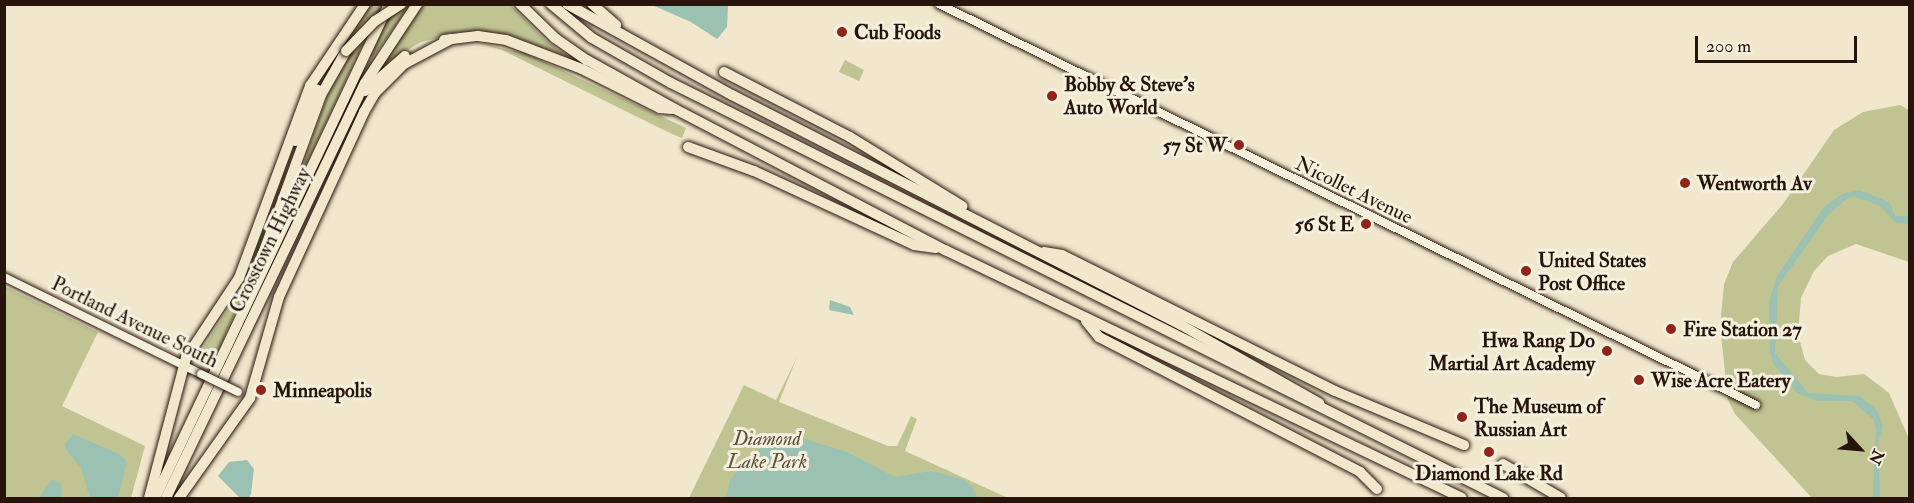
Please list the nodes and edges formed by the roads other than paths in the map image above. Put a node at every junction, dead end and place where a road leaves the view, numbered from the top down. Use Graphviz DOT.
graph roads {
  1 [pos="365,4"];
  2 [pos="389,4"];
  3 [pos="401,4"];
  4 [pos="417,4"];
  5 [pos="520,4"];
  6 [pos="551,4"];
  7 [pos="567,4"];
  8 [pos="939,4"];
  9 [pos="594,11"];
  10 [pos="451,39"];
  11 [pos="346,51"];
  12 [pos="724,72"];
  13 [pos="358,98"];
  14 [pos="675,109"];
  15 [pos="688,147"];
  16 [pos="264,213"];
  17 [pos="979,222"];
  18 [pos="945,250"];
  19 [pos="1038,252"];
  20 [pos="4,277"];
  21 [pos="1082,316"];
  22 [pos="238,324"];
  23 [pos="184,367"];
  24 [pos="250,398"];
  25 [pos="1756,405"];
  26 [pos="1363,430"];
  27 [pos="1464,445"];
  28 [pos="1503,464"];
  29 [pos="1377,489"];
  30 [pos="149,498"];
  31 [pos="155,498"];
  32 [pos="166,498"];
  33 [pos="180,498"];
  34 [pos="1462,498"];
  35 [pos="1503,498"];
  36 [pos="1561,498"];
  1 -- 16 [label="highway"];
  2 -- 22 [label="highway, Crosstown Highway"];
  3 -- 11 [label="highway, bridge"];
  4 -- 13 [label="highway, Crosstown Highway"];
  5 -- 14 [label="highway"];
  6 -- 26 [label="highway"];
  7 -- 9 [label="highway"];
  8 -- 25 [label="main road, Nicollet Avenue"];
  9 -- 17 [label="highway"];
  10 -- 13 [label="highway"];
  10 -- 14 [label="highway"];
  10 -- 24 [label="highway"];
  11 -- 16 [label="highway"];
  11 -- 22 [label="highway"];
  12 -- 17 [label="highway"];
  13 -- 32 [label="highway, Crosstown Highway"];
  14 -- 18 [label="highway"];
  15 -- 18 [label="highway"];
  16 -- 23 [label="highway"];
  17 -- 19 [label="highway"];
  18 -- 21 [label="highway"];
  19 -- 26 [label="highway"];
  19 -- 27 [label="highway"];
  20 -- 23 [label="main road, Portland Avenue South"];
  21 -- 29 [label="highway"];
  21 -- 34 [label="highway"];
  22 -- 31 [label="highway, Crosstown Highway"];
  23 -- 24 [label="main road, Portland Avenue South, bridge"];
  23 -- 30 [label="highway"];
  24 -- 33 [label="highway"];
  26 -- 35 [label="highway"];
  28 -- 36 [label="highway"];
}
